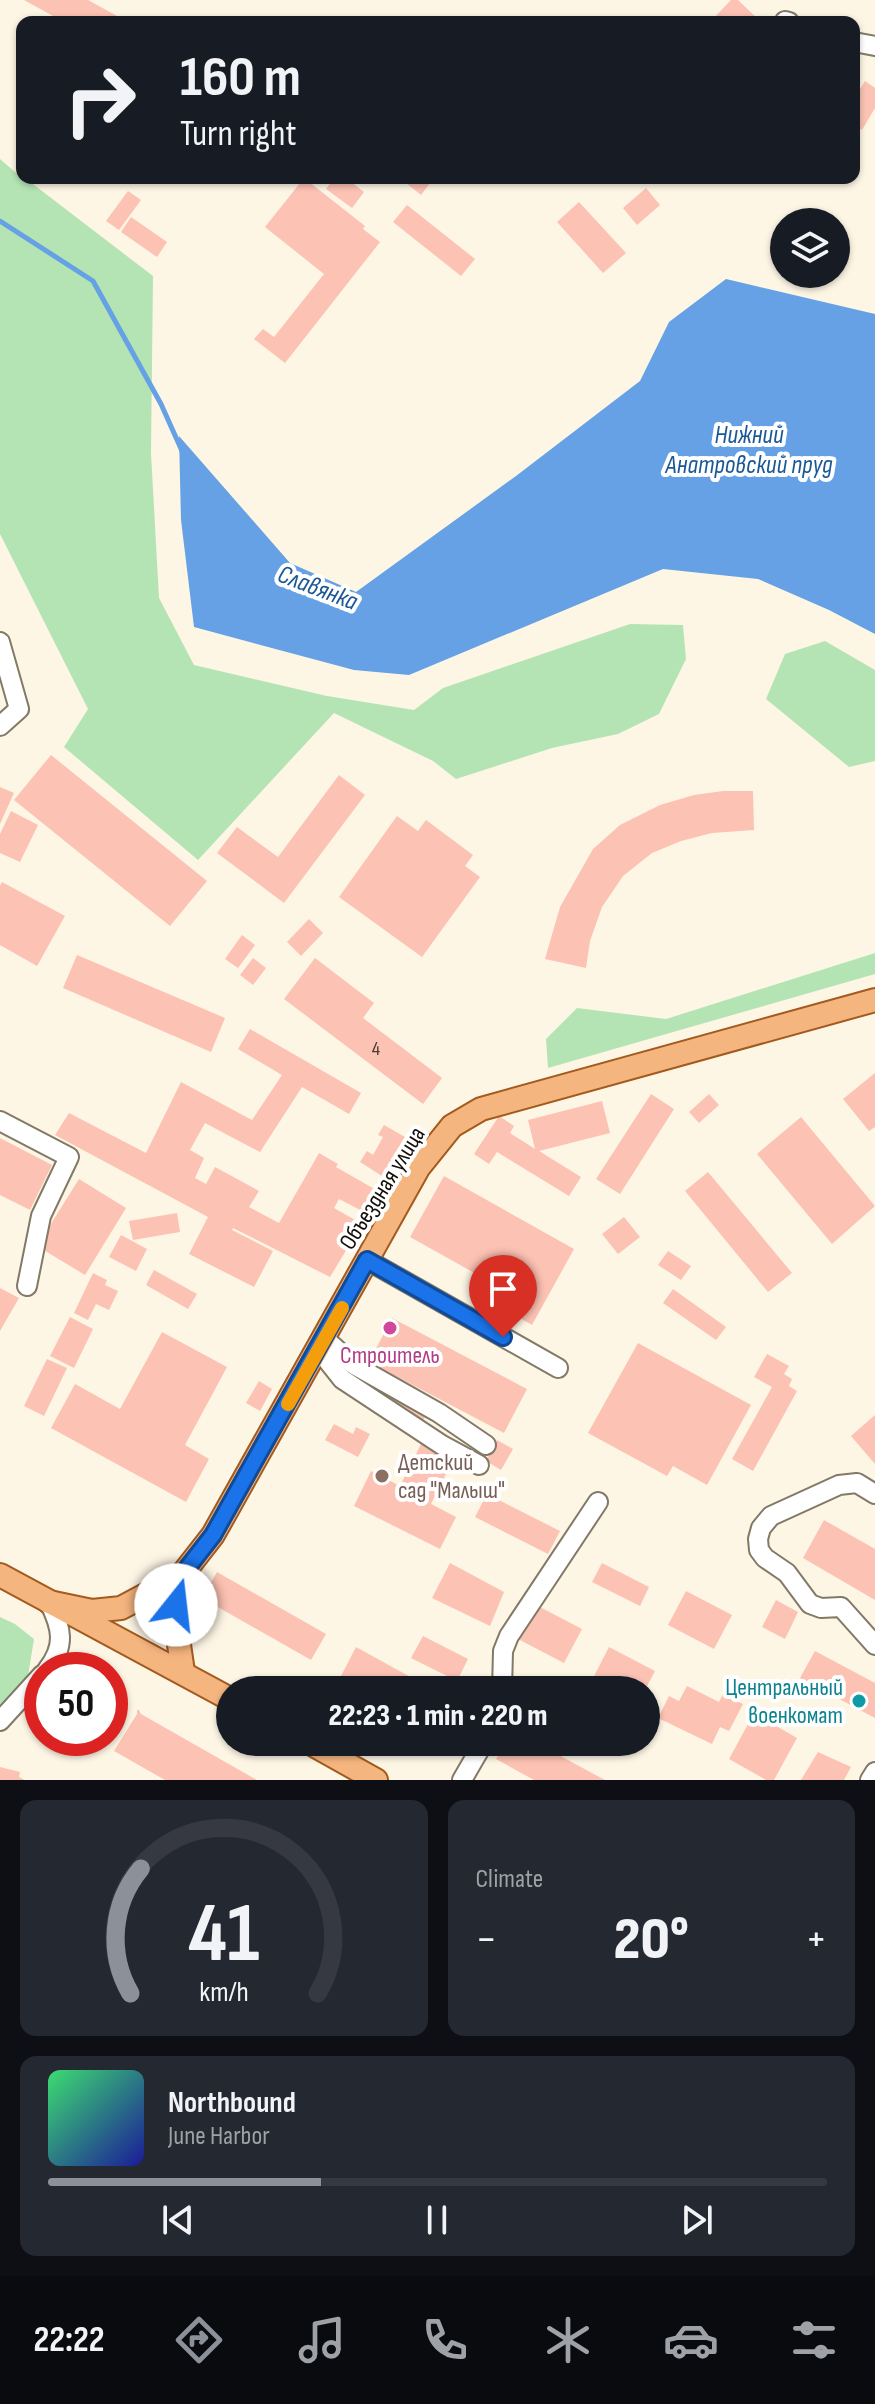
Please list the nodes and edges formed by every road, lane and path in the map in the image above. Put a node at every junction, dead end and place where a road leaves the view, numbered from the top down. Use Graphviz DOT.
graph roads {
  1 [pos="0,642"];
  2 [pos="0,726"];
  3 [pos="875,1000"];
  4 [pos="0,1121"];
  5 [pos="367,1260"];
  6 [pos="27,1286"];
  7 [pos="322,1344"];
  8 [pos="558,1368"];
  9 [pos="486,1445"];
  10 [pos="479,1465"];
  11 [pos="875,1494"];
  12 [pos="598,1502"];
  13 [pos="0,1575"];
  14 [pos="181,1576"];
  15 [pos="49,1602"];
  16 [pos="875,1645"];
  17 [pos="57,1652"];
  18 [pos="183,1672"];
  19 [pos="502,1676"];
  20 [pos="216,1691"];
  21 [pos="24,1695"];
  22 [pos="0,1721"];
  23 [pos="333,1756"];
  24 [pos="476,1756"];
  25 [pos="875,1772"];
  26 [pos="376,1780"];
  27 [pos="462,1780"];
  28 [pos="870,1780"];
  1 -- 2 [label="street"];
  3 -- 5 [label="main road, Объездная улица"];
  4 -- 6 [label="street"];
  5 -- 7 [label="main road, Объездная улица"];
  5 -- 8 [label="street"];
  7 -- 9 [label="street"];
  7 -- 10 [label="street"];
  7 -- 14 [label="main road, Объездная улица"];
  11 -- 16 [label="street"];
  12 -- 19 [label="street"];
  13 -- 15 [label="main road"];
  14 -- 15 [label="main road, Объездная улица"];
  14 -- 18 [label="main road"];
  15 -- 17 [label="street"];
  15 -- 18 [label="main road"];
  18 -- 20 [label="main road"];
  21 -- 22 [label="street"];
  23 -- 26 [label="main road"];
  24 -- 27 [label="street"];
  25 -- 28 [label="street"];
}
